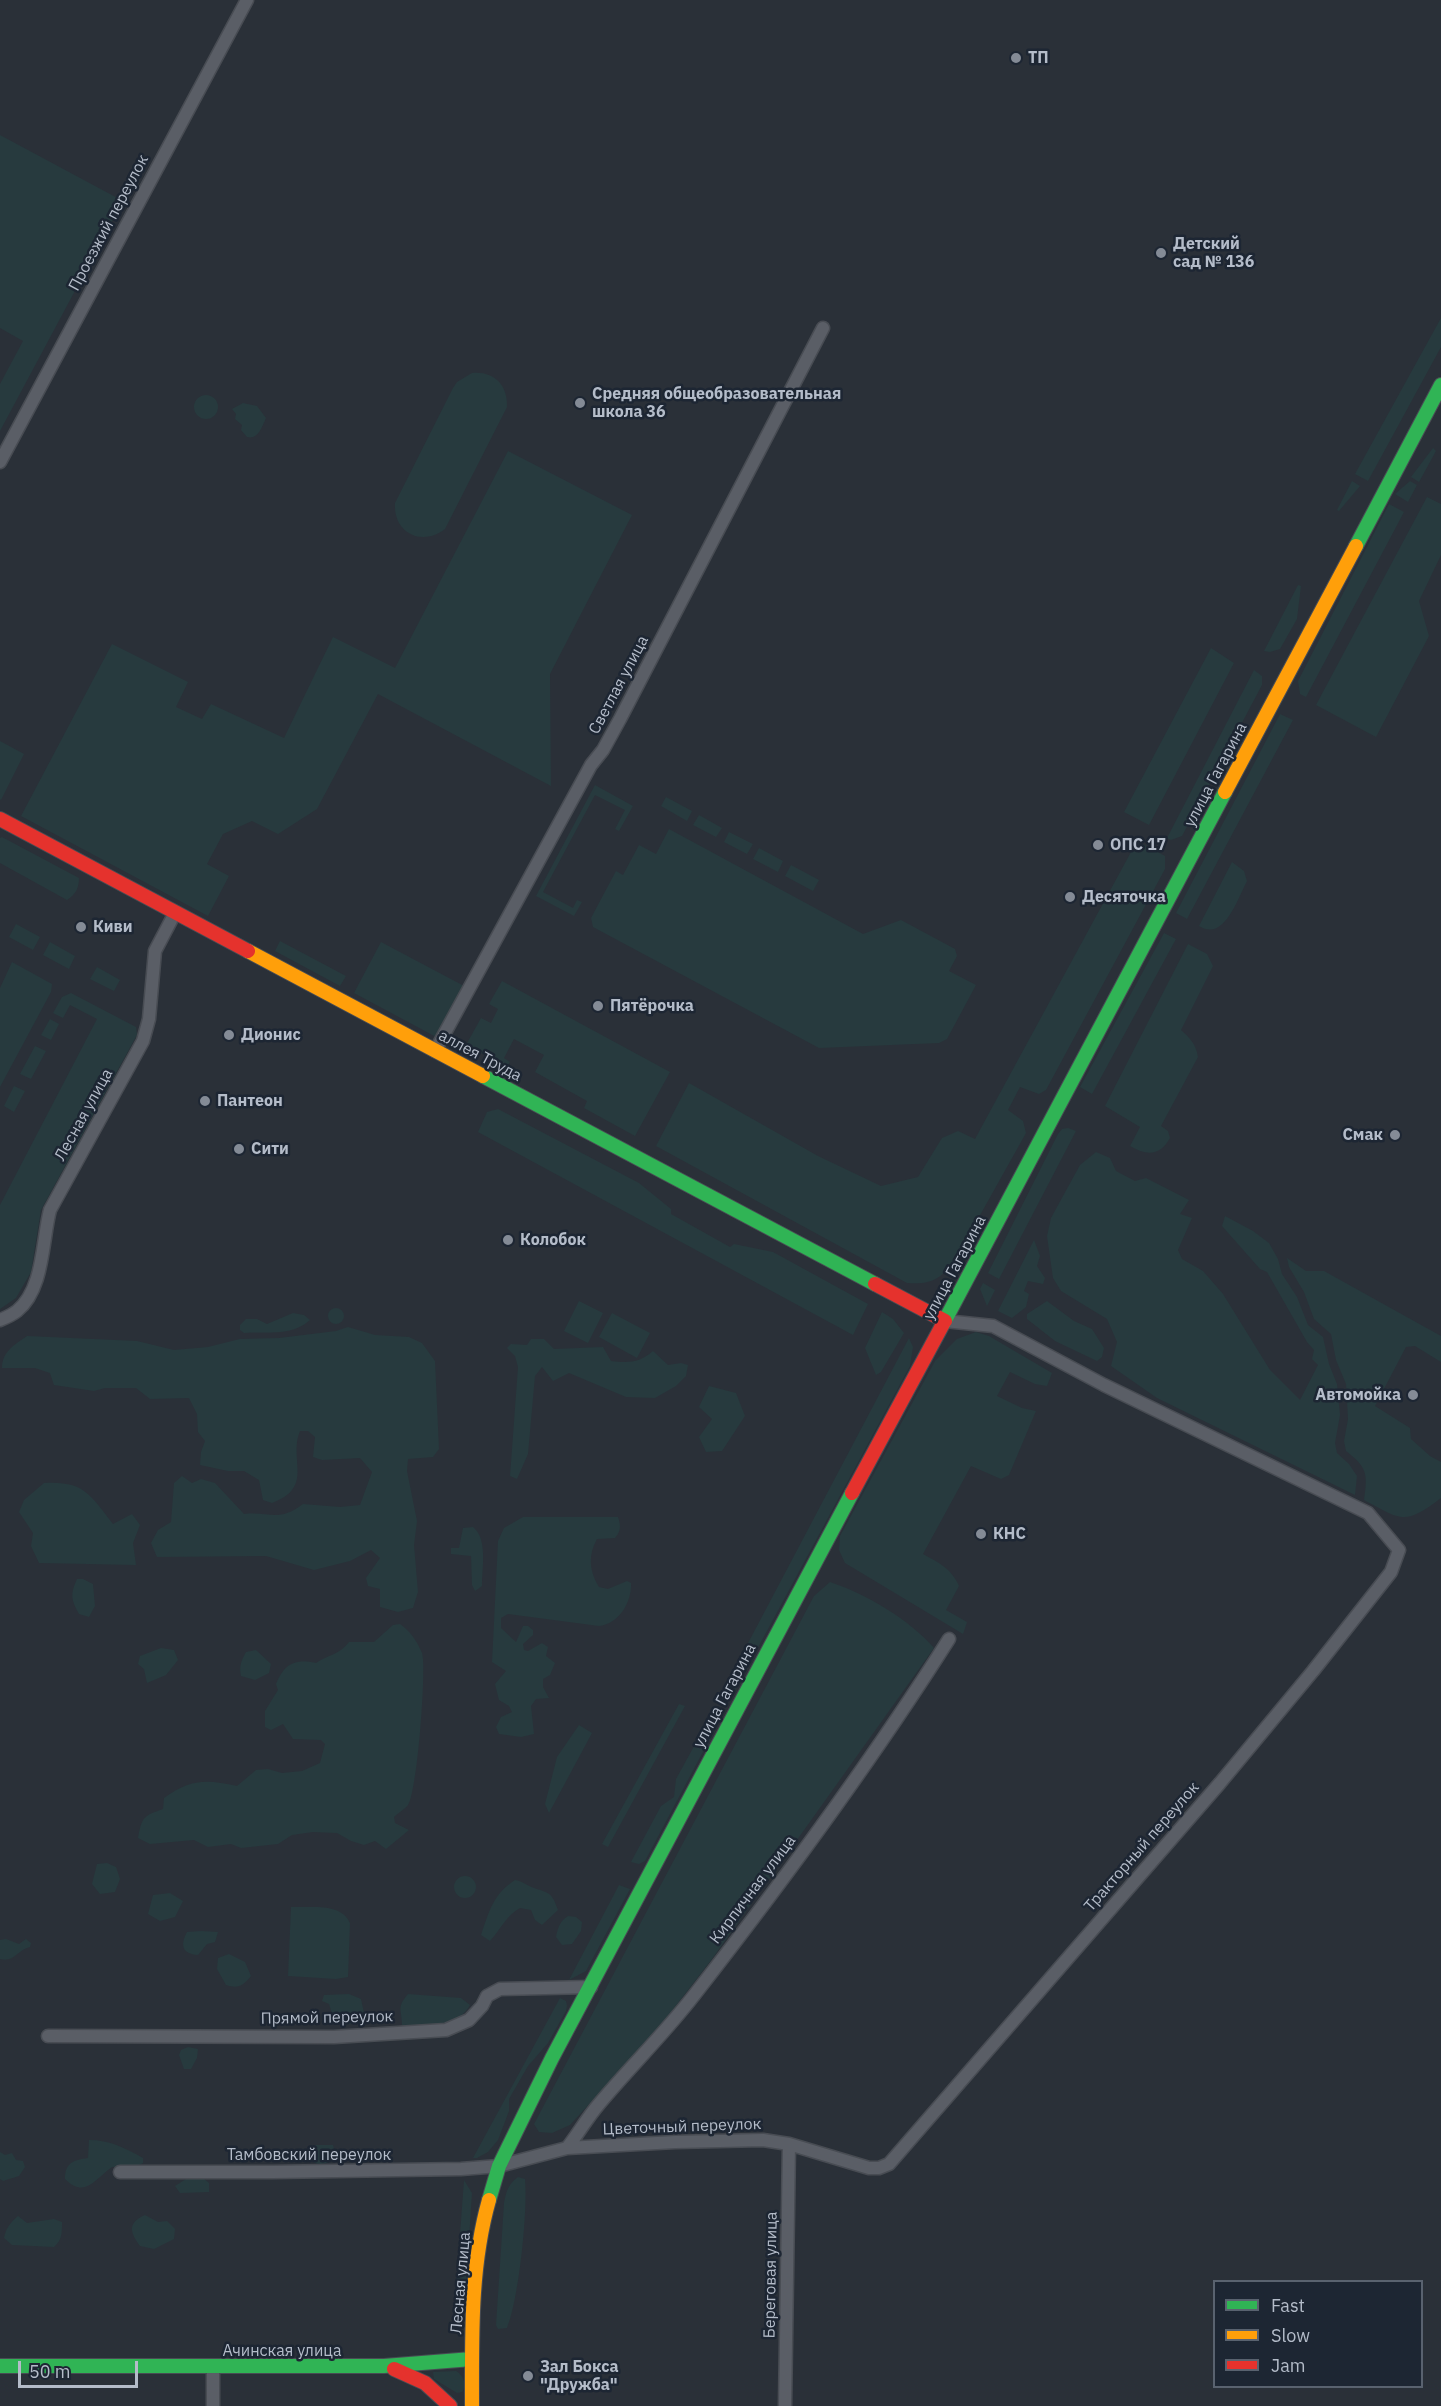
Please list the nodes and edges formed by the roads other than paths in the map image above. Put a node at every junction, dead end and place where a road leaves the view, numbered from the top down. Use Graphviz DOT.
graph roads {
  1 [pos="247,0"];
  2 [pos="823,328"];
  3 [pos="1441,385"];
  4 [pos="0,462"];
  5 [pos="0,819"];
  6 [pos="175,913"];
  7 [pos="435,1051"];
  8 [pos="0,1320"];
  9 [pos="945,1321"];
  10 [pos="949,1639"];
  11 [pos="591,1987"];
  12 [pos="48,2036"];
  13 [pos="789,2144"];
  14 [pos="567,2148"];
  15 [pos="896,2156"];
  16 [pos="499,2166"];
  17 [pos="120,2172"];
  18 [pos="472,2359"];
  19 [pos="0,2366"];
  20 [pos="384,2366"];
  21 [pos="213,2367"];
  22 [pos="213,2406"];
  23 [pos="450,2406"];
  24 [pos="472,2406"];
  25 [pos="785,2406"];
  1 -- 4 [label="street, Проезжий переулок"];
  2 -- 7 [label="street, Светлая улица"];
  3 -- 9 [label="street, улица Гагарина"];
  5 -- 6 [label="street, аллея Труда"];
  6 -- 7 [label="street, аллея Труда"];
  6 -- 8 [label="street, Лесная улица"];
  7 -- 9 [label="street, аллея Труда"];
  9 -- 11 [label="street, улица Гагарина"];
  9 -- 15 [label="street, Тракторный переулок"];
  10 -- 14 [label="street, Кирпичная улица"];
  11 -- 12 [label="street, Прямой переулок"];
  11 -- 16 [label="street, улица Гагарина"];
  13 -- 14 [label="street, Цветочный переулок"];
  13 -- 15 [label="street, Цветочный переулок"];
  13 -- 25 [label="street, Береговая улица"];
  14 -- 16 [label="street, Цветочный переулок"];
  16 -- 17 [label="street, Тамбовский переулок"];
  16 -- 18 [label="street, Лесная улица"];
  18 -- 20 [label="street, Ачинская улица"];
  18 -- 24 [label="street, Лесная улица"];
  19 -- 21 [label="street, Ачинская улица"];
  20 -- 21 [label="street, Ачинская улица"];
  20 -- 23 [label="street, Ачинская улица"];
  21 -- 22 [label="street"];
}
